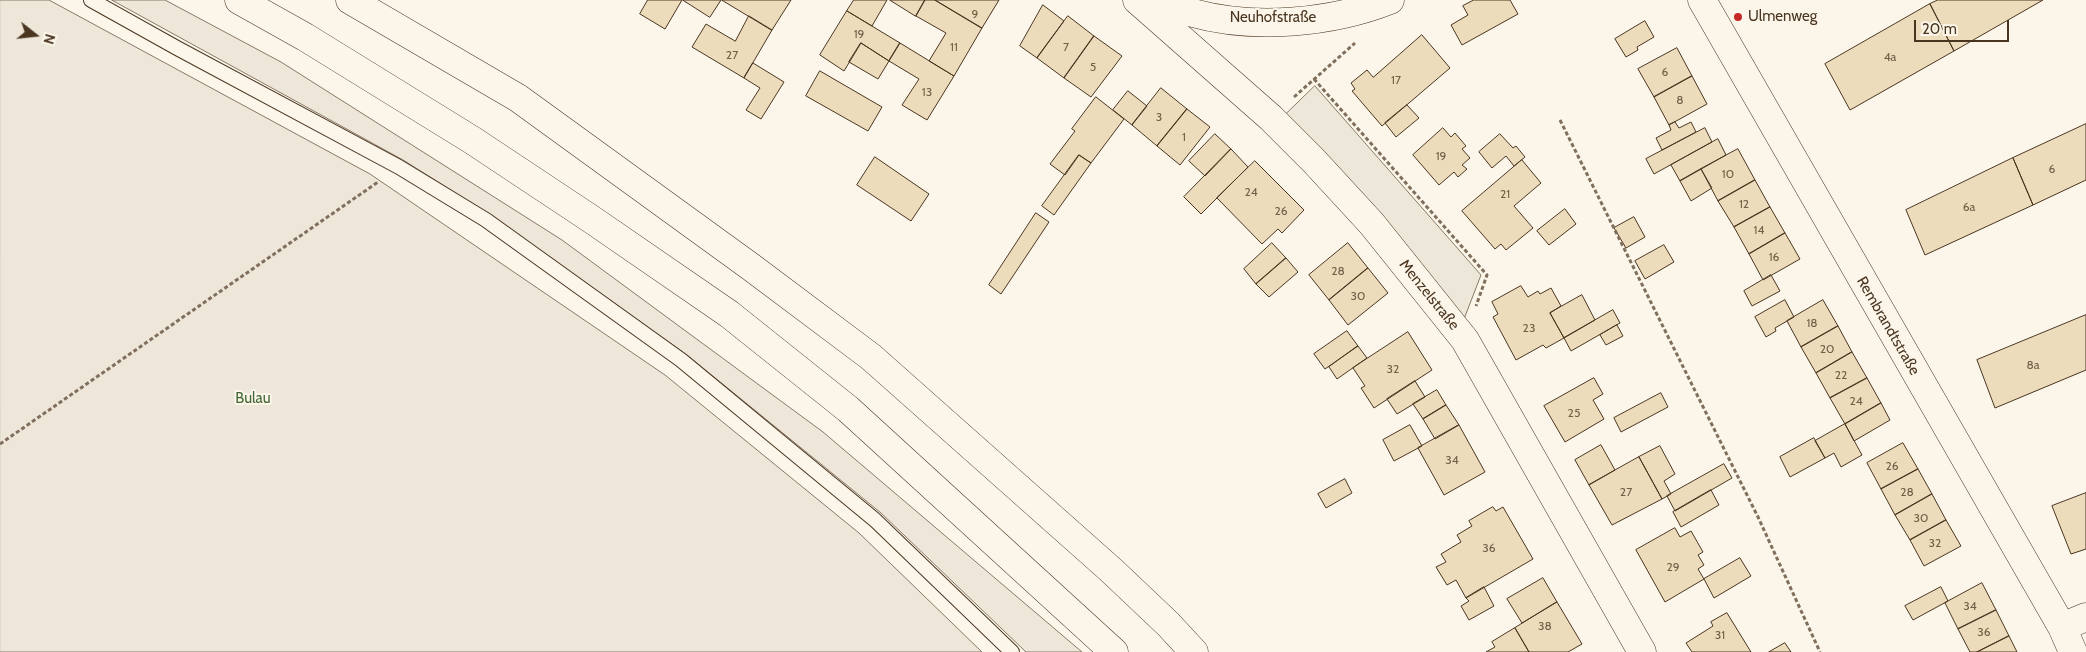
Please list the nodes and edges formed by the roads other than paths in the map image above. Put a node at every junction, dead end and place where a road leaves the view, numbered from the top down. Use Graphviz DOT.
graph roads {
  1 [pos="91,0"];
  2 [pos="239,0"];
  3 [pos="350,0"];
  4 [pos="1137,0"];
  5 [pos="1157,0"];
  6 [pos="1390,0"];
  7 [pos="1702,0"];
  8 [pos="2074,622"];
  9 [pos="1012,652"];
  10 [pos="1114,652"];
  11 [pos="1194,652"];
  12 [pos="1642,652"];
  13 [pos="2073,652"];
  1 -- 9 [label="lane"];
  2 -- 10 [label="main road"];
  3 -- 11 [label="main road"];
  4 -- 12 [label="main road, Menzelstraße"];
  5 -- 6 [label="main road, Neuhofstraße"];
  7 -- 8 [label="main road, Rembrandtstraße"];
  8 -- 13 [label="main road, Rembrandtstraße"];
}
